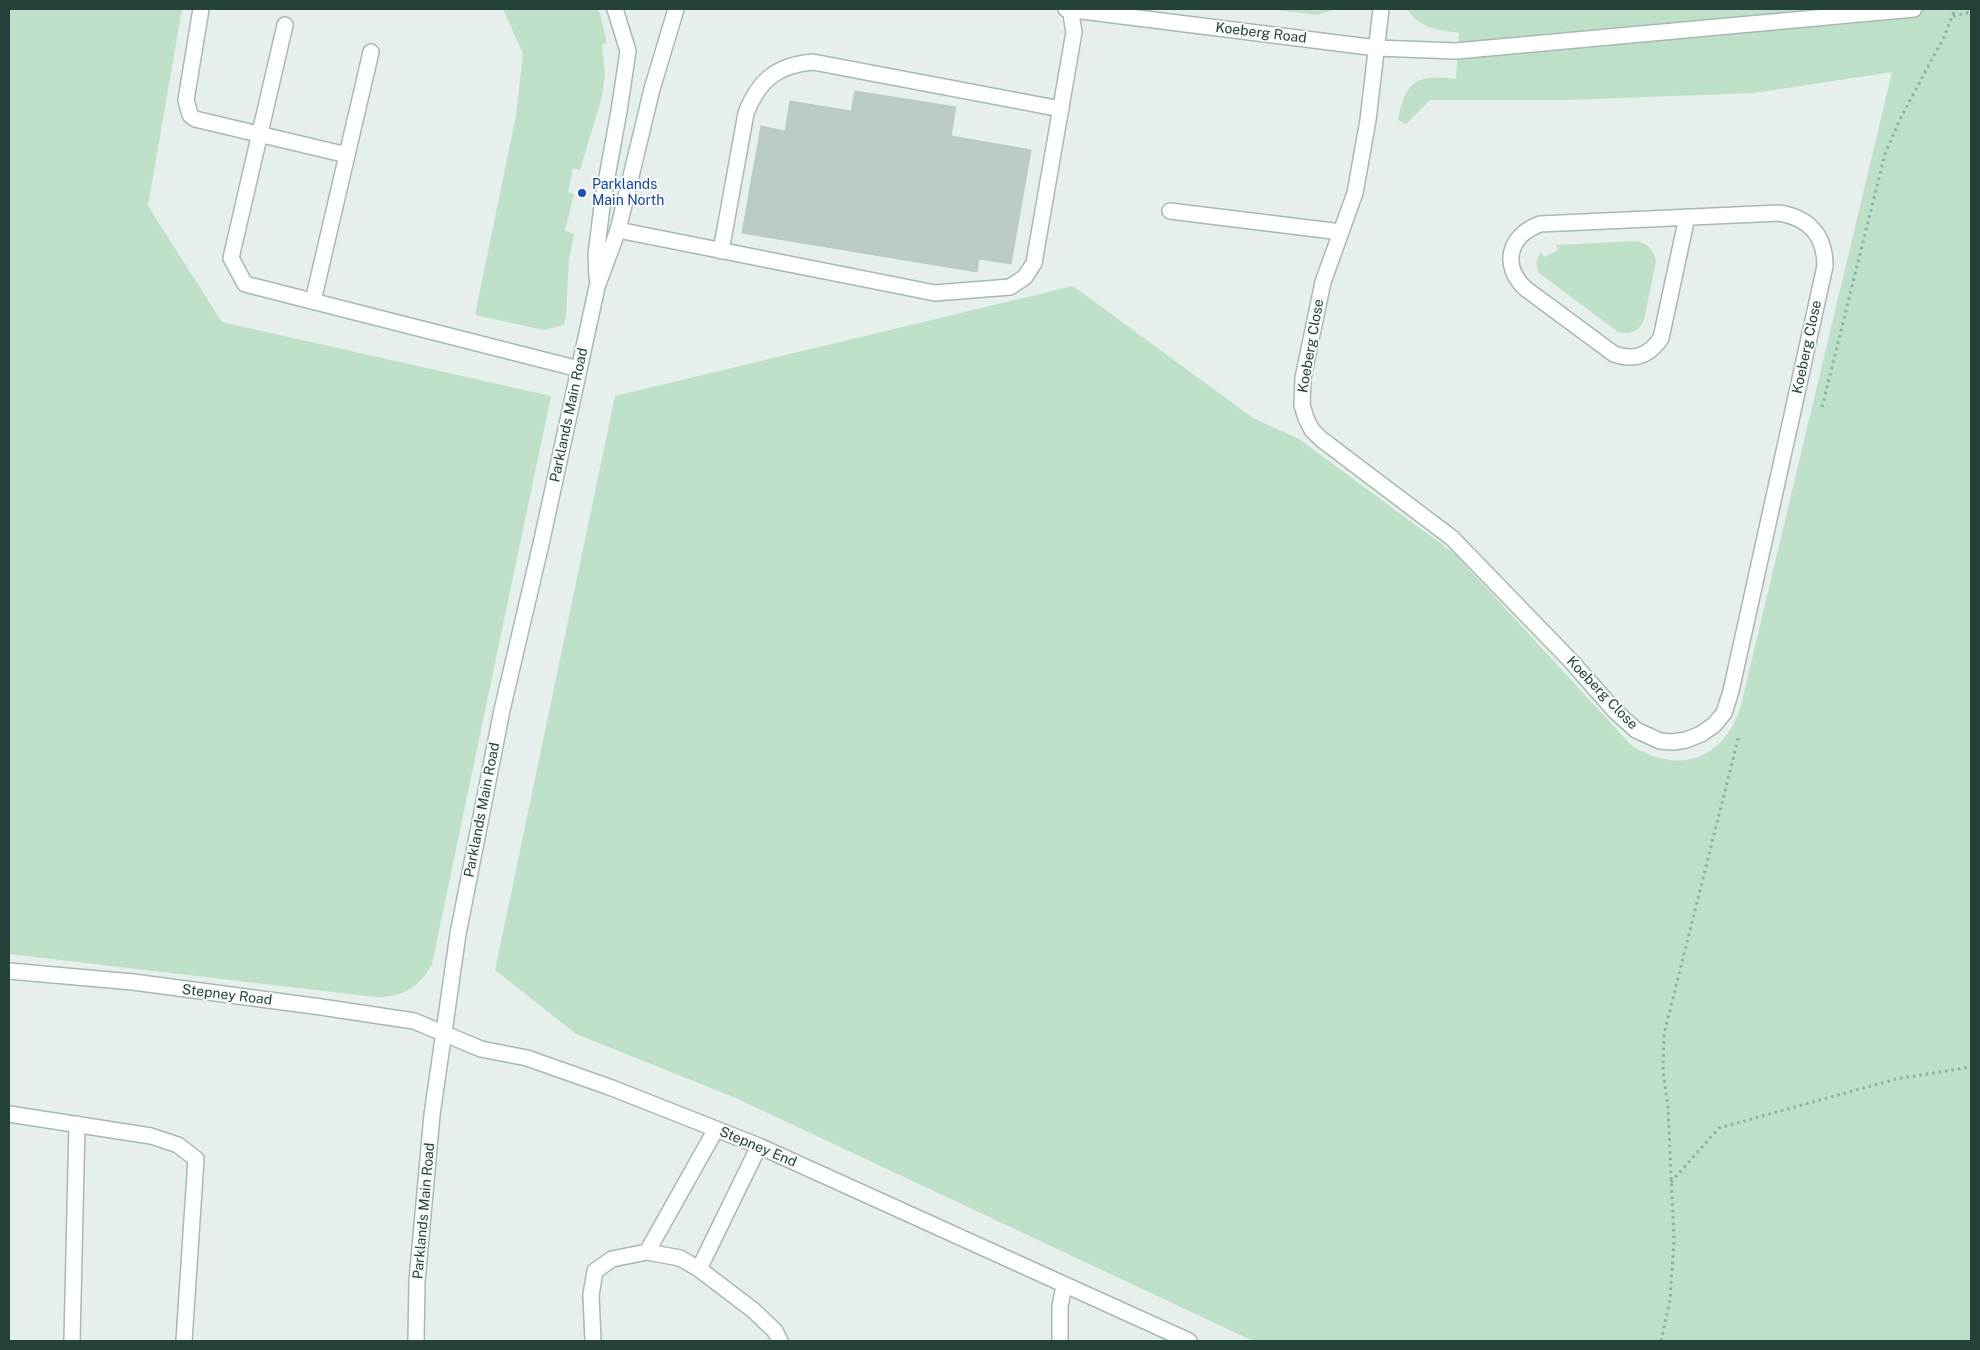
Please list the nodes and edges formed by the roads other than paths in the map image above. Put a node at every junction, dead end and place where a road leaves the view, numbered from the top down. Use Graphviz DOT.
graph roads {
  1 [pos="201,9"];
  2 [pos="615,9"];
  3 [pos="676,9"];
  4 [pos="1069,9"];
  5 [pos="1381,9"];
  6 [pos="1914,9"];
  7 [pos="285,25"];
  8 [pos="1377,48"];
  9 [pos="370,52"];
  10 [pos="1061,109"];
  11 [pos="260,134"];
  12 [pos="347,155"];
  13 [pos="1170,211"];
  14 [pos="1687,217"];
  15 [pos="618,230"];
  16 [pos="1341,232"];
  17 [pos="721,251"];
  18 [pos="597,287"];
  19 [pos="313,301"];
  20 [pos="579,369"];
  21 [pos="9,971"];
  22 [pos="443,1033"];
  23 [pos="9,1114"];
  24 [pos="77,1124"];
  25 [pos="716,1129"];
  26 [pos="759,1146"];
  27 [pos="647,1252"];
  28 [pos="699,1268"];
  29 [pos="1064,1286"];
  30 [pos="72,1341"];
  31 [pos="184,1341"];
  32 [pos="416,1341"];
  33 [pos="593,1341"];
  34 [pos="780,1341"];
  35 [pos="1060,1341"];
  36 [pos="1189,1341"];
  1 -- 11 [label="street"];
  2 -- 18 [label="street, Parklands Main Road"];
  3 -- 15 [label="street, Parklands Main Road"];
  4 -- 8 [label="street, Koeberg Road"];
  4 -- 10 [label="street"];
  5 -- 8 [label="street, Koeberg Close"];
  6 -- 8 [label="street, Koeberg Road"];
  7 -- 11 [label="street"];
  8 -- 16 [label="street, Koeberg Close"];
  9 -- 12 [label="street"];
  10 -- 17 [label="street"];
  10 -- 17 [label="street"];
  11 -- 12 [label="street"];
  11 -- 19 [label="street"];
  12 -- 19 [label="street"];
  13 -- 16 [label="street"];
  14 -- 14 [label="street, Koeberg Close"];
  14 -- 16 [label="street, Koeberg Close"];
  15 -- 17 [label="street"];
  15 -- 18 [label="street, Parklands Main Road"];
  18 -- 20 [label="street, Parklands Main Road"];
  19 -- 20 [label="street"];
  20 -- 22 [label="street, Parklands Main Road"];
  21 -- 22 [label="street, Stepney Road"];
  22 -- 25 [label="street, Stepney End"];
  22 -- 32 [label="street, Parklands Main Road"];
  23 -- 24 [label="street"];
  24 -- 30 [label="street"];
  24 -- 31 [label="street"];
  25 -- 26 [label="street, Stepney End"];
  25 -- 27 [label="street"];
  26 -- 28 [label="street"];
  26 -- 29 [label="street, Stepney End"];
  27 -- 28 [label="street"];
  27 -- 33 [label="street"];
  28 -- 34 [label="street"];
  29 -- 35 [label="street"];
  29 -- 36 [label="street, Stepney End"];
}
